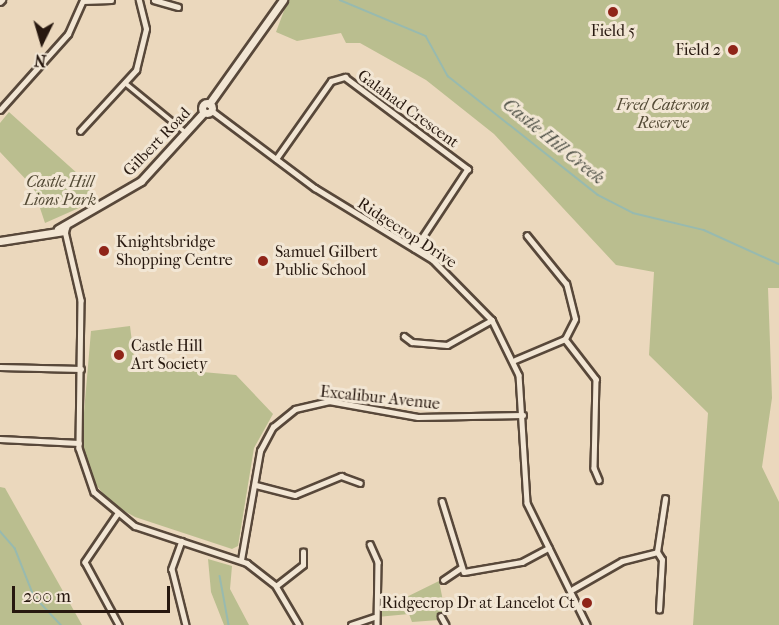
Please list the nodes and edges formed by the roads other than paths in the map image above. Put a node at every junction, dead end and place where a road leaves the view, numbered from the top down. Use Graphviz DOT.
graph roads {
  1 [pos="83,0"];
  2 [pos="111,0"];
  3 [pos="139,0"];
  4 [pos="154,0"];
  5 [pos="283,0"];
  6 [pos="178,7"];
  7 [pos="125,83"];
  8 [pos="208,109"];
  9 [pos="0,110"];
  10 [pos="80,131"];
  11 [pos="186,133"];
  12 [pos="276,159"];
  13 [pos="63,228"];
  14 [pos="527,236"];
  15 [pos="0,242"];
  16 [pos="416,249"];
  17 [pos="492,320"];
  18 [pos="404,336"];
  19 [pos="565,339"];
  20 [pos="515,360"];
  21 [pos="0,367"];
  22 [pos="81,369"];
  23 [pos="523,415"];
  24 [pos="0,440"];
  25 [pos="79,443"];
  26 [pos="599,480"];
  27 [pos="360,483"];
  28 [pos="256,485"];
  29 [pos="665,499"];
  30 [pos="442,501"];
  31 [pos="117,515"];
  32 [pos="182,541"];
  33 [pos="370,544"];
  34 [pos="548,548"];
  35 [pos="303,552"];
  36 [pos="657,552"];
  37 [pos="241,560"];
  38 [pos="461,568"];
  39 [pos="443,580"];
  40 [pos="276,586"];
  41 [pos="573,590"];
  42 [pos="659,610"];
  43 [pos="441,615"];
  44 [pos="374,617"];
  45 [pos="119,625"];
  46 [pos="186,625"];
  47 [pos="299,625"];
  48 [pos="351,625"];
  49 [pos="377,625"];
  50 [pos="446,625"];
  51 [pos="587,625"];
  1 -- 2 [label="street"];
  1 -- 9 [label="street"];
  3 -- 7 [label="street"];
  4 -- 6 [label="street"];
  5 -- 8 [label="main road, Gilbert Road"];
  7 -- 10 [label="street"];
  7 -- 11 [label="street"];
  8 -- 11 [label="main road, Gilbert Road"];
  8 -- 12 [label="street, Ridgecrop Drive"];
  11 -- 13 [label="main road, Gilbert Road"];
  12 -- 16 [label="street, Ridgecrop Drive"];
  12 -- 16 [label="street, Galahad Crescent"];
  13 -- 15 [label="main road, Gilbert Road"];
  13 -- 22 [label="street"];
  14 -- 19 [label="street"];
  16 -- 17 [label="street, Ridgecrop Drive"];
  17 -- 18 [label="street"];
  17 -- 20 [label="street, Ridgecrop Drive"];
  19 -- 20 [label="street"];
  19 -- 26 [label="street"];
  20 -- 23 [label="street, Ridgecrop Drive"];
  21 -- 22 [label="street"];
  22 -- 25 [label="street"];
  23 -- 28 [label="street, Excalibur Avenue"];
  23 -- 34 [label="street, Ridgecrop Drive"];
  24 -- 25 [label="street"];
  25 -- 31 [label="street"];
  27 -- 28 [label="street"];
  28 -- 37 [label="street, Excalibur Avenue"];
  29 -- 36 [label="street"];
  30 -- 38 [label="street"];
  31 -- 32 [label="street"];
  31 -- 45 [label="street"];
  32 -- 37 [label="street"];
  32 -- 46 [label="street"];
  33 -- 44 [label="street"];
  34 -- 38 [label="street"];
  34 -- 41 [label="street, Ridgecrop Drive"];
  35 -- 40 [label="street"];
  36 -- 41 [label="street"];
  36 -- 42 [label="street"];
  37 -- 40 [label="street"];
  38 -- 39 [label="street"];
  40 -- 47 [label="street"];
  41 -- 51 [label="street, Ridgecrop Drive"];
  43 -- 50 [label="street"];
  44 -- 48 [label="street"];
  44 -- 49 [label="street"];
}
